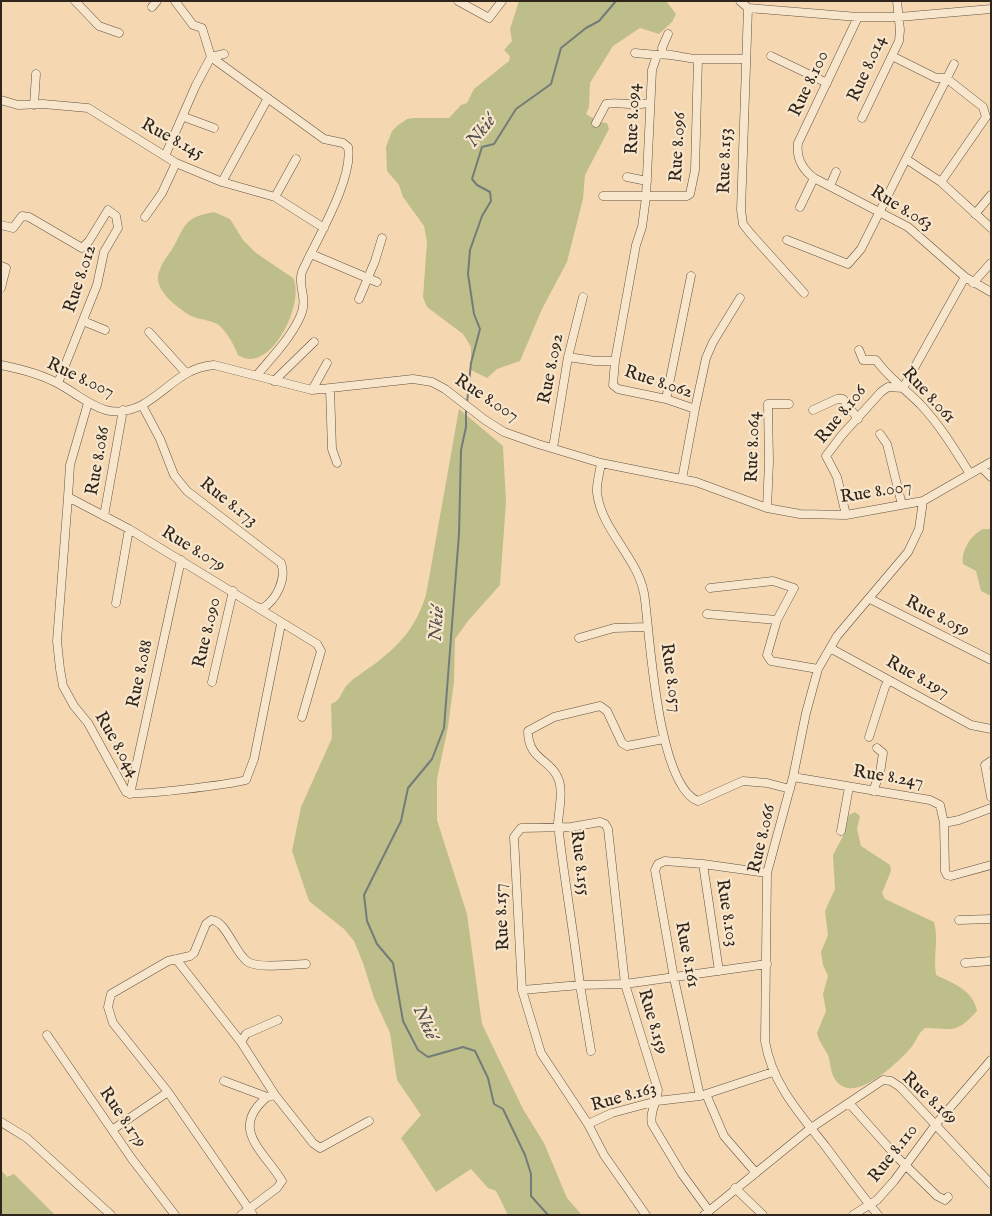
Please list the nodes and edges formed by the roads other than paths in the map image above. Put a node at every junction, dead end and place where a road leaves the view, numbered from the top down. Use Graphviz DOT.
graph roads {
  1 [pos="75,1"];
  2 [pos="175,1"];
  3 [pos="458,1"];
  4 [pos="502,1"];
  5 [pos="740,1"];
  6 [pos="897,1"];
  7 [pos="748,8"];
  8 [pos="991,9"];
  9 [pos="858,17"];
  10 [pos="899,17"];
  11 [pos="119,33"];
  12 [pos="668,34"];
  13 [pos="635,53"];
  14 [pos="224,54"];
  15 [pos="660,54"];
  16 [pos="771,56"];
  17 [pos="892,56"];
  18 [pos="211,57"];
  19 [pos="745,59"];
  20 [pos="698,60"];
  21 [pos="954,64"];
  22 [pos="36,74"];
  23 [pos="946,78"];
  24 [pos="827,83"];
  25 [pos="268,98"];
  26 [pos="1,100"];
  27 [pos="649,103"];
  28 [pos="34,106"];
  29 [pos="184,117"];
  30 [pos="862,118"];
  31 [pos="596,124"];
  32 [pos="214,128"];
  33 [pos="165,156"];
  34 [pos="296,159"];
  35 [pos="906,159"];
  36 [pos="176,162"];
  37 [pos="802,166"];
  38 [pos="836,172"];
  39 [pos="627,177"];
  40 [pos="814,178"];
  41 [pos="647,181"];
  42 [pos="222,182"];
  43 [pos="941,182"];
  44 [pos="830,186"];
  45 [pos="991,195"];
  46 [pos="603,196"];
  47 [pos="275,197"];
  48 [pos="646,197"];
  49 [pos="800,208"];
  50 [pos="881,212"];
  51 [pos="975,214"];
  52 [pos="145,217"];
  53 [pos="1,225"];
  54 [pos="324,228"];
  55 [pos="991,228"];
  56 [pos="382,238"];
  57 [pos="787,240"];
  58 [pos="311,254"];
  59 [pos="991,263"];
  60 [pos="1,266"];
  61 [pos="691,276"];
  62 [pos="966,277"];
  63 [pos="368,278"];
  64 [pos="377,282"];
  65 [pos="973,283"];
  66 [pos="1,288"];
  67 [pos="991,292"];
  68 [pos="804,293"];
  69 [pos="583,297"];
  70 [pos="740,298"];
  71 [pos="359,299"];
  72 [pos="83,321"];
  73 [pos="105,330"];
  74 [pos="149,332"];
  75 [pos="314,342"];
  76 [pos="859,350"];
  77 [pos="568,357"];
  78 [pos="615,361"];
  79 [pos="327,363"];
  80 [pos="1,364"];
  81 [pos="186,373"];
  82 [pos="257,375"];
  83 [pos="274,381"];
  84 [pos="58,384"];
  85 [pos="903,388"];
  86 [pos="330,389"];
  87 [pos="312,390"];
  88 [pos="666,399"];
  89 [pos="88,403"];
  90 [pos="789,404"];
  91 [pos="142,405"];
  92 [pos="694,409"];
  93 [pos="124,410"];
  94 [pos="813,410"];
  95 [pos="858,419"];
  96 [pos="880,434"];
  97 [pos="553,448"];
  98 [pos="991,462"];
  99 [pos="337,463"];
  100 [pos="601,463"];
  101 [pos="982,468"];
  102 [pos="970,474"];
  103 [pos="991,477"];
  104 [pos="682,479"];
  105 [pos="68,497"];
  106 [pos="923,501"];
  107 [pos="902,505"];
  108 [pos="767,508"];
  109 [pos="846,515"];
  110 [pos="104,516"];
  111 [pos="129,529"];
  112 [pos="181,560"];
  113 [pos="710,588"];
  114 [pos="232,591"];
  115 [pos="870,599"];
  116 [pos="116,603"];
  117 [pos="257,608"];
  118 [pos="707,614"];
  119 [pos="778,620"];
  120 [pos="281,624"];
  121 [pos="647,626"];
  122 [pos="579,638"];
  123 [pos="830,648"];
  124 [pos="991,660"];
  125 [pos="818,669"];
  126 [pos="889,680"];
  127 [pos="212,682"];
  128 [pos="302,717"];
  129 [pos="991,729"];
  130 [pos="869,737"];
  131 [pos="664,739"];
  132 [pos="877,748"];
  133 [pos="991,761"];
  134 [pos="794,777"];
  135 [pos="848,787"];
  136 [pos="790,789"];
  137 [pos="873,791"];
  138 [pos="130,794"];
  139 [pos="991,797"];
  140 [pos="991,808"];
  141 [pos="944,823"];
  142 [pos="561,828"];
  143 [pos="841,831"];
  144 [pos="703,864"];
  145 [pos="991,865"];
  146 [pos="767,873"];
  147 [pos="991,919"];
  148 [pos="959,920"];
  149 [pos="176,959"];
  150 [pos="991,962"];
  151 [pos="965,963"];
  152 [pos="306,964"];
  153 [pos="768,964"];
  154 [pos="720,971"];
  155 [pos="674,978"];
  156 [pos="580,984"];
  157 [pos="625,984"];
  158 [pos="522,990"];
  159 [pos="278,1020"];
  160 [pos="47,1036"];
  161 [pos="241,1042"];
  162 [pos="590,1051"];
  163 [pos="991,1060"];
  164 [pos="773,1072"];
  165 [pos="224,1081"];
  166 [pos="168,1092"];
  167 [pos="703,1095"];
  168 [pos="271,1096"];
  169 [pos="657,1101"];
  170 [pos="849,1103"];
  171 [pos="369,1121"];
  172 [pos="1,1122"];
  173 [pos="588,1124"];
  174 [pos="936,1124"];
  175 [pos="811,1128"];
  176 [pos="112,1130"];
  177 [pos="906,1165"];
  178 [pos="756,1173"];
  179 [pos="991,1184"];
  180 [pos="735,1188"];
  181 [pos="948,1197"];
  182 [pos="869,1204"];
  183 [pos="251,1212"];
  184 [pos="706,1213"];
  185 [pos="111,1215"];
  186 [pos="175,1215"];
  187 [pos="240,1215"];
  188 [pos="646,1215"];
  189 [pos="762,1215"];
  190 [pos="853,1215"];
  191 [pos="878,1215"];
  1 -- 11 [label="street"];
  2 -- 18 [label="street"];
  3 -- 4 [label="street"];
  5 -- 7 [label="street"];
  6 -- 10 [label="street, Rue 8.014"];
  7 -- 9 [label="street"];
  7 -- 19 [label="street, Rue 8.153"];
  8 -- 10 [label="street"];
  9 -- 10 [label="street"];
  9 -- 24 [label="street, Rue 8.100"];
  10 -- 17 [label="street, Rue 8.014"];
  12 -- 15 [label="street, Rue 8.094"];
  13 -- 15 [label="street"];
  14 -- 18 [label="street"];
  15 -- 20 [label="street"];
  15 -- 27 [label="street, Rue 8.094"];
  16 -- 24 [label="street"];
  17 -- 23 [label="street"];
  17 -- 30 [label="street, Rue 8.014"];
  18 -- 25 [label="street"];
  18 -- 29 [label="street"];
  19 -- 20 [label="street"];
  19 -- 68 [label="street, Rue 8.153"];
  20 -- 48 [label="street, Rue 8.096"];
  21 -- 23 [label="street"];
  22 -- 28 [label="street"];
  23 -- 35 [label="street"];
  23 -- 43 [label="street"];
  24 -- 37 [label="street, Rue 8.100"];
  25 -- 42 [label="street"];
  25 -- 54 [label="street"];
  26 -- 28 [label="street, Rue 8.145"];
  27 -- 31 [label="street"];
  27 -- 41 [label="street, Rue 8.094"];
  28 -- 33 [label="street, Rue 8.145"];
  29 -- 32 [label="street"];
  29 -- 33 [label="street"];
  33 -- 36 [label="street, Rue 8.145"];
  34 -- 47 [label="street"];
  35 -- 43 [label="street"];
  35 -- 50 [label="street"];
  36 -- 42 [label="street, Rue 8.145"];
  36 -- 52 [label="street"];
  37 -- 40 [label="street, Rue 8.063"];
  38 -- 44 [label="street"];
  39 -- 41 [label="street"];
  40 -- 44 [label="street, Rue 8.063"];
  40 -- 49 [label="street"];
  41 -- 48 [label="street, Rue 8.094"];
  42 -- 47 [label="street, Rue 8.145"];
  43 -- 51 [label="street"];
  44 -- 50 [label="street, Rue 8.063"];
  45 -- 51 [label="street"];
  46 -- 48 [label="street, Rue 8.096"];
  47 -- 54 [label="street, Rue 8.145"];
  48 -- 78 [label="street, Rue 8.094"];
  50 -- 57 [label="street"];
  50 -- 62 [label="street, Rue 8.063"];
  51 -- 55 [label="street"];
  53 -- 72 [label="street, Rue 8.012"];
  54 -- 58 [label="street"];
  56 -- 63 [label="street"];
  58 -- 63 [label="street"];
  58 -- 82 [label="street"];
  59 -- 65 [label="street"];
  60 -- 66 [label="street"];
  61 -- 88 [label="street"];
  62 -- 65 [label="street, Rue 8.063"];
  62 -- 85 [label="street"];
  63 -- 64 [label="street"];
  63 -- 71 [label="street"];
  65 -- 67 [label="street, Rue 8.063"];
  69 -- 77 [label="street, Rue 8.092"];
  70 -- 92 [label="street"];
  72 -- 73 [label="street"];
  72 -- 84 [label="street, Rue 8.012"];
  74 -- 81 [label="street"];
  75 -- 83 [label="street"];
  76 -- 85 [label="street, Rue 8.061"];
  77 -- 78 [label="street, Rue 8.062"];
  77 -- 97 [label="street, Rue 8.092"];
  78 -- 88 [label="street, Rue 8.062"];
  79 -- 87 [label="street"];
  80 -- 84 [label="street, Rue 8.007"];
  81 -- 82 [label="street, Rue 8.007"];
  81 -- 91 [label="street, Rue 8.007"];
  82 -- 83 [label="street, Rue 8.007"];
  83 -- 87 [label="street, Rue 8.007"];
  84 -- 89 [label="street, Rue 8.007"];
  85 -- 95 [label="street, Rue 8.106"];
  85 -- 102 [label="street, Rue 8.061"];
  86 -- 87 [label="street, Rue 8.007"];
  86 -- 97 [label="street, Rue 8.007"];
  86 -- 99 [label="street"];
  88 -- 92 [label="street, Rue 8.062"];
  89 -- 93 [label="street, Rue 8.007"];
  89 -- 105 [label="street"];
  90 -- 108 [label="street, Rue 8.064"];
  91 -- 93 [label="street, Rue 8.007"];
  91 -- 117 [label="street, Rue 8.173"];
  92 -- 104 [label="street, Rue 8.062"];
  93 -- 110 [label="street, Rue 8.086"];
  94 -- 95 [label="street"];
  95 -- 109 [label="street, Rue 8.106"];
  96 -- 107 [label="street"];
  97 -- 100 [label="street, Rue 8.007"];
  98 -- 101 [label="street, Rue 8.007"];
  100 -- 104 [label="street, Rue 8.007"];
  100 -- 121 [label="street, Rue 8.057"];
  101 -- 102 [label="street, Rue 8.007"];
  101 -- 103 [label="street"];
  102 -- 106 [label="street, Rue 8.007"];
  104 -- 108 [label="street, Rue 8.007"];
  105 -- 110 [label="street, Rue 8.079"];
  105 -- 138 [label="street, Rue 8.044"];
  106 -- 107 [label="street, Rue 8.007"];
  106 -- 115 [label="street, Rue 8.066"];
  107 -- 109 [label="street, Rue 8.007"];
  108 -- 109 [label="street, Rue 8.007"];
  110 -- 111 [label="street, Rue 8.079"];
  111 -- 112 [label="street, Rue 8.079"];
  111 -- 116 [label="street"];
  112 -- 114 [label="street, Rue 8.079"];
  112 -- 138 [label="street, Rue 8.088"];
  113 -- 119 [label="street"];
  114 -- 117 [label="street, Rue 8.079"];
  114 -- 127 [label="street, Rue 8.090"];
  115 -- 123 [label="street, Rue 8.066"];
  115 -- 124 [label="street, Rue 8.059"];
  117 -- 120 [label="street, Rue 8.079"];
  118 -- 119 [label="street"];
  119 -- 125 [label="street"];
  120 -- 128 [label="street, Rue 8.079"];
  120 -- 138 [label="street, Rue 8.044"];
  121 -- 122 [label="street"];
  121 -- 131 [label="street, Rue 8.057"];
  123 -- 125 [label="street, Rue 8.066"];
  123 -- 126 [label="street, Rue 8.197"];
  125 -- 134 [label="street, Rue 8.066"];
  126 -- 129 [label="street, Rue 8.197"];
  126 -- 130 [label="street"];
  131 -- 136 [label="street, Rue 8.057"];
  131 -- 142 [label="street, Rue 8.155"];
  132 -- 137 [label="street"];
  133 -- 139 [label="street"];
  134 -- 135 [label="street, Rue 8.247"];
  134 -- 136 [label="street, Rue 8.066"];
  135 -- 137 [label="street, Rue 8.247"];
  135 -- 143 [label="street"];
  136 -- 146 [label="street, Rue 8.066"];
  137 -- 141 [label="street, Rue 8.247"];
  140 -- 141 [label="street"];
  141 -- 145 [label="street"];
  142 -- 156 [label="street, Rue 8.155"];
  142 -- 157 [label="street, Rue 8.159"];
  142 -- 158 [label="street, Rue 8.157"];
  144 -- 146 [label="street, Rue 8.103"];
  144 -- 154 [label="street, Rue 8.103"];
  144 -- 155 [label="street, Rue 8.161"];
  146 -- 153 [label="street, Rue 8.066"];
  147 -- 148 [label="street"];
  149 -- 152 [label="street"];
  149 -- 161 [label="street"];
  149 -- 166 [label="street"];
  150 -- 151 [label="street"];
  153 -- 154 [label="street"];
  153 -- 164 [label="street, Rue 8.066"];
  154 -- 155 [label="street"];
  155 -- 157 [label="street"];
  155 -- 167 [label="street, Rue 8.161"];
  156 -- 157 [label="street"];
  156 -- 158 [label="street"];
  156 -- 162 [label="street, Rue 8.155"];
  157 -- 169 [label="street, Rue 8.159"];
  158 -- 173 [label="street"];
  159 -- 161 [label="street"];
  160 -- 176 [label="street, Rue 8.179"];
  161 -- 168 [label="street"];
  163 -- 174 [label="street, Rue 8.110"];
  164 -- 167 [label="street, Rue 8.163"];
  164 -- 175 [label="street, Rue 8.066"];
  165 -- 168 [label="street"];
  166 -- 176 [label="street"];
  166 -- 183 [label="street"];
  167 -- 169 [label="street, Rue 8.163"];
  167 -- 178 [label="street, Rue 8.161"];
  168 -- 171 [label="street"];
  168 -- 183 [label="street"];
  169 -- 173 [label="street, Rue 8.163"];
  169 -- 184 [label="street, Rue 8.159"];
  170 -- 174 [label="street, Rue 8.169"];
  170 -- 175 [label="street, Rue 8.169"];
  170 -- 177 [label="street"];
  172 -- 185 [label="street"];
  173 -- 188 [label="street, Rue 8.163"];
  174 -- 177 [label="street, Rue 8.110"];
  174 -- 179 [label="street, Rue 8.169"];
  175 -- 178 [label="street"];
  175 -- 182 [label="street, Rue 8.066"];
  176 -- 186 [label="street, Rue 8.179"];
  177 -- 181 [label="street"];
  177 -- 182 [label="street, Rue 8.110"];
  178 -- 180 [label="street"];
  180 -- 184 [label="street"];
  180 -- 189 [label="street"];
  182 -- 190 [label="street, Rue 8.110"];
  182 -- 191 [label="street, Rue 8.066"];
  183 -- 187 [label="street"];
}
